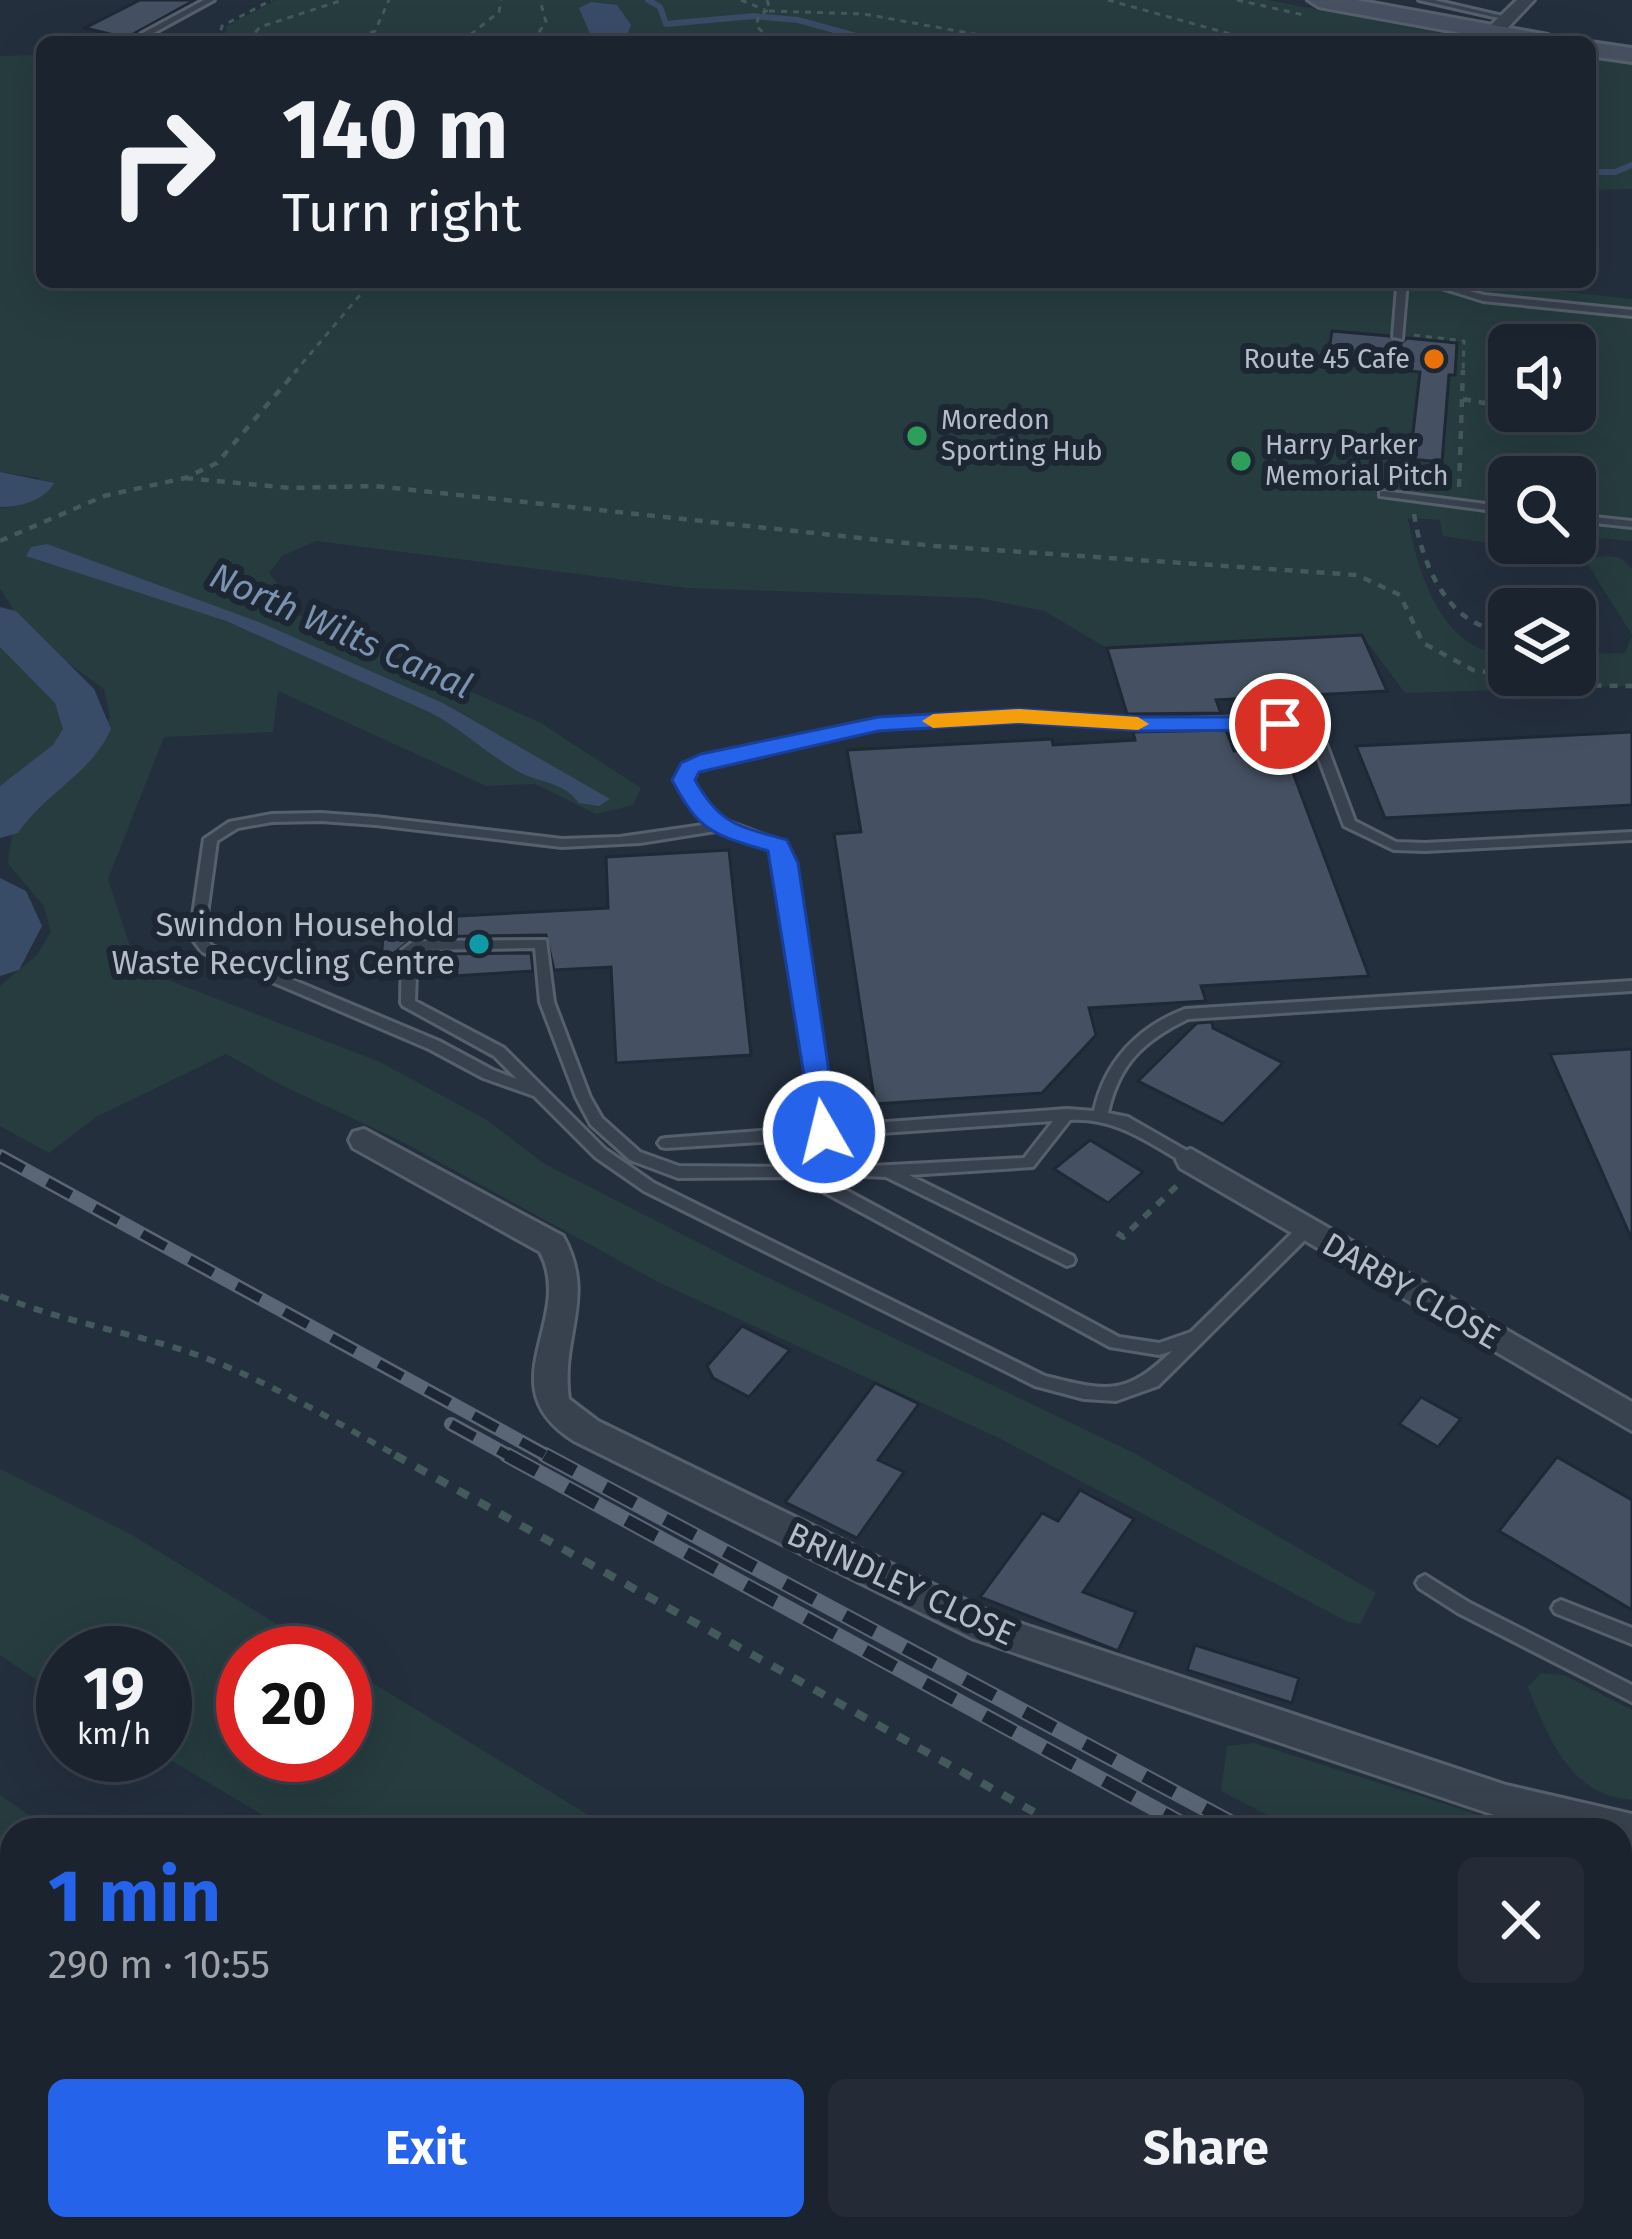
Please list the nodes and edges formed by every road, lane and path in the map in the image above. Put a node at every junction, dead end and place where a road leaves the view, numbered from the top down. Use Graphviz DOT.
graph roads {
  1 [pos="210,0"];
  2 [pos="272,0"];
  3 [pos="343,0"];
  4 [pos="389,0"];
  5 [pos="501,0"];
  6 [pos="540,0"];
  7 [pos="741,0"];
  8 [pos="767,0"];
  9 [pos="1108,0"];
  10 [pos="1319,0"];
  11 [pos="1423,0"];
  12 [pos="1526,0"];
  13 [pos="769,11"];
  14 [pos="1500,26"];
  15 [pos="145,34"];
  16 [pos="220,36"];
  17 [pos="254,36"];
  18 [pos="363,36"];
  19 [pos="468,36"];
  20 [pos="536,36"];
  21 [pos="767,36"];
  22 [pos="985,36"];
  23 [pos="1237,36"];
  24 [pos="1530,36"];
  25 [pos="1596,50"];
  26 [pos="1632,55"];
  27 [pos="366,288"];
  28 [pos="1401,288"];
  29 [pos="1448,288"];
  30 [pos="1632,313"];
  31 [pos="1399,335"];
  32 [pos="1463,399"];
  33 [pos="1488,402"];
  34 [pos="185,478"];
  35 [pos="1384,494"];
  36 [pos="1414,498"];
  37 [pos="1457,504"];
  38 [pos="1488,508"];
  39 [pos="1596,520"];
  40 [pos="1632,524"];
  41 [pos="0,541"];
  42 [pos="1488,629"];
  43 [pos="1632,686"];
  44 [pos="717,827"];
  45 [pos="1632,836"];
  46 [pos="1632,986"];
  47 [pos="541,1093"];
  48 [pos="1067,1114"];
  49 [pos="1100,1115"];
  50 [pos="824,1132"];
  51 [pos="364,1140"];
  52 [pos="666,1143"];
  53 [pos="887,1171"];
  54 [pos="1190,1171"];
  55 [pos="1306,1229"];
  56 [pos="1117,1233"];
  57 [pos="1067,1260"];
  58 [pos="0,1296"];
  59 [pos="1193,1338"];
  60 [pos="1632,1418"];
  61 [pos="1425,1582"];
  62 [pos="1561,1608"];
  63 [pos="1632,1636"];
  64 [pos="1632,1694"];
  65 [pos="1045,1818"];
  66 [pos="1573,1818"];
  1 -- 15 [label="lane"];
  2 -- 16 [label="path"];
  3 -- 17 [label="path"];
  4 -- 18 [label="path"];
  5 -- 19 [label="path"];
  6 -- 20 [label="path"];
  7 -- 13 [label="path"];
  8 -- 13 [label="path"];
  9 -- 23 [label="path"];
  10 -- 14 [label="main road"];
  11 -- 14 [label="lane"];
  12 -- 14 [label="street"];
  13 -- 21 [label="path"];
  13 -- 22 [label="path"];
  14 -- 24 [label="main road"];
  25 -- 26 [label="main road"];
  27 -- 34 [label="path"];
  28 -- 31 [label="lane"];
  29 -- 30 [label="lane"];
  31 -- 32 [label="path"];
  32 -- 33 [label="path"];
  32 -- 37 [label="path"];
  34 -- 41 [label="path"];
  34 -- 43 [label="path"];
  35 -- 36 [label="lane"];
  36 -- 37 [label="lane"];
  36 -- 42 [label="path"];
  37 -- 38 [label="lane"];
  39 -- 40 [label="lane"];
  44 -- 45 [label="lane"];
  44 -- 47 [label="lane"];
  44 -- 50 [label="lane"];
  46 -- 49 [label="lane"];
  47 -- 59 [label="lane"];
  47 -- 59 [label="lane"];
  48 -- 49 [label="lane"];
  48 -- 50 [label="lane"];
  48 -- 53 [label="lane"];
  49 -- 54 [label="lane"];
  50 -- 52 [label="lane"];
  50 -- 53 [label="lane"];
  51 -- 66 [label="street, BRINDLEY CLOSE"];
  53 -- 57 [label="lane"];
  54 -- 55 [label="street, DARBY CLOSE"];
  54 -- 56 [label="path"];
  55 -- 59 [label="lane"];
  55 -- 60 [label="street, DARBY CLOSE"];
  58 -- 65 [label="path"];
  61 -- 64 [label="lane"];
  62 -- 63 [label="lane"];
}
